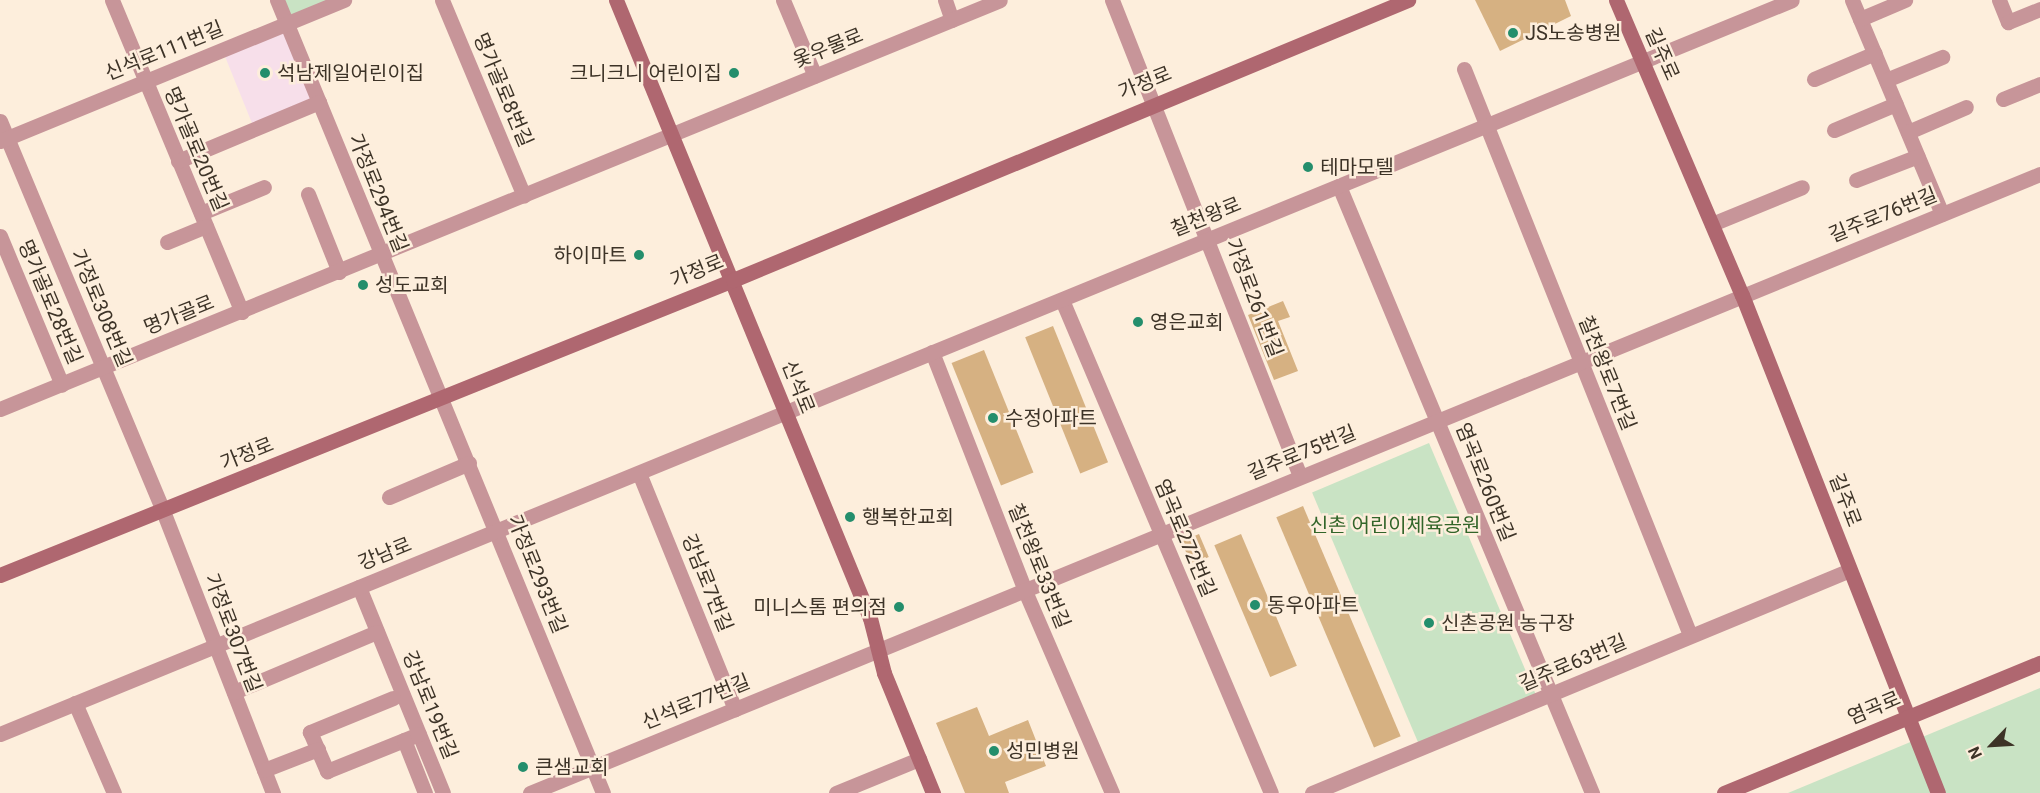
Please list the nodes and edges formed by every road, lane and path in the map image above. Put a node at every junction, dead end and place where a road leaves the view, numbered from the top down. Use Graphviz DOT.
graph roads {
  1 [pos="277,0"];
  2 [pos="344,0"];
  3 [pos="442,0"];
  4 [pos="616,0"];
  5 [pos="783,0"];
  6 [pos="945,0"];
  7 [pos="1000,0"];
  8 [pos="1112,0"];
  9 [pos="1408,0"];
  10 [pos="1616,0"];
  11 [pos="1792,0"];
  12 [pos="1852,0"];
  13 [pos="1905,0"];
  14 [pos="1999,0"];
  15 [pos="115,1"];
  16 [pos="2040,9"];
  17 [pos="1860,19"];
  18 [pos="952,20"];
  19 [pos="286,23"];
  20 [pos="1875,53"];
  21 [pos="1942,57"];
  22 [pos="1643,61"];
  23 [pos="1464,69"];
  24 [pos="814,76"];
  25 [pos="1814,79"];
  26 [pos="1886,80"];
  27 [pos="145,81"];
  28 [pos="2040,84"];
  29 [pos="2003,99"];
  30 [pos="319,102"];
  31 [pos="1155,102"];
  32 [pos="1896,104"];
  33 [pos="1966,106"];
  34 [pos="0,121"];
  35 [pos="1487,126"];
  36 [pos="1834,130"];
  37 [pos="1908,132"];
  38 [pos="672,135"];
  39 [pos="3,139"];
  40 [pos="1918,156"];
  41 [pos="178,161"];
  42 [pos="2040,174"];
  43 [pos="1856,180"];
  44 [pos="1339,186"];
  45 [pos="264,187"];
  46 [pos="1802,187"];
  47 [pos="308,194"];
  48 [pos="524,196"];
  49 [pos="1942,214"];
  50 [pos="203,220"];
  51 [pos="1712,224"];
  52 [pos="0,236"];
  53 [pos="1208,239"];
  54 [pos="167,242"];
  55 [pos="380,254"];
  56 [pos="339,272"];
  57 [pos="733,280"];
  58 [pos="1742,295"];
  59 [pos="1062,300"];
  60 [pos="242,312"];
  61 [pos="932,352"];
  62 [pos="1580,363"];
  63 [pos="104,368"];
  64 [pos="62,385"];
  65 [pos="442,398"];
  66 [pos="0,409"];
  67 [pos="786,413"];
  68 [pos="1437,421"];
  69 [pos="469,463"];
  70 [pos="639,473"];
  71 [pos="1300,476"];
  72 [pos="389,497"];
  73 [pos="163,511"];
  74 [pos="497,531"];
  75 [pos="1161,534"];
  76 [pos="1850,570"];
  77 [pos="0,575"];
  78 [pos="359,587"];
  79 [pos="1026,591"];
  80 [pos="377,632"];
  81 [pos="1690,635"];
  82 [pos="215,646"];
  83 [pos="877,651"];
  84 [pos="2040,663"];
  85 [pos="234,692"];
  86 [pos="1549,696"];
  87 [pos="393,698"];
  88 [pos="75,703"];
  89 [pos="735,709"];
  90 [pos="1908,716"];
  91 [pos="0,734"];
  92 [pos="411,737"];
  93 [pos="318,748"];
  94 [pos="919,759"];
  95 [pos="593,767"];
  96 [pos="264,770"];
  97 [pos="114,793"];
  98 [pos="273,793"];
  99 [pos="425,793"];
  100 [pos="443,793"];
  101 [pos="530,793"];
  102 [pos="603,793"];
  103 [pos="836,793"];
  104 [pos="933,793"];
  105 [pos="1112,793"];
  106 [pos="1271,793"];
  107 [pos="1312,793"];
  108 [pos="1592,793"];
  109 [pos="1724,793"];
  110 [pos="1938,793"];
  1 -- 19 [label="street, 가정로294번길"];
  2 -- 19 [label="street, 신석로111번길"];
  3 -- 48 [label="street, 명가골로8번길"];
  4 -- 38 [label="street, 신석로"];
  5 -- 24 [label="street"];
  6 -- 18 [label="street"];
  7 -- 18 [label="street, 옻우물로"];
  8 -- 31 [label="street, 가정로261번길"];
  9 -- 31 [label="street, 가정로"];
  10 -- 22 [label="street, 길주로"];
  11 -- 22 [label="street, 칠천왕로"];
  12 -- 17 [label="street"];
  13 -- 17 [label="street"];
  14 -- 16 [label="street"];
  15 -- 27 [label="street, 명가골로20번길"];
  17 -- 20 [label="street"];
  18 -- 24 [label="street, 옻우물로"];
  19 -- 27 [label="street, 신석로111번길"];
  19 -- 30 [label="street, 가정로294번길"];
  20 -- 25 [label="street"];
  20 -- 26 [label="street"];
  21 -- 26 [label="street"];
  22 -- 35 [label="street, 칠천왕로"];
  22 -- 51 [label="street, 길주로"];
  23 -- 35 [label="street, 칠천왕로7번길"];
  24 -- 38 [label="street, 옻우물로"];
  26 -- 32 [label="street"];
  27 -- 39 [label="street, 신석로111번길"];
  27 -- 41 [label="street, 명가골로20번길"];
  28 -- 29 [label="street"];
  30 -- 41 [label="street"];
  30 -- 55 [label="street, 가정로294번길"];
  31 -- 53 [label="street, 가정로261번길"];
  31 -- 57 [label="street, 가정로"];
  32 -- 36 [label="street"];
  32 -- 37 [label="street"];
  33 -- 37 [label="street"];
  34 -- 39 [label="street, 가정로308번길"];
  35 -- 44 [label="street, 칠천왕로"];
  35 -- 62 [label="street, 칠천왕로7번길"];
  37 -- 40 [label="street"];
  38 -- 48 [label="street, 명가골로"];
  38 -- 57 [label="street, 신석로"];
  39 -- 63 [label="street, 가정로308번길"];
  40 -- 43 [label="street"];
  40 -- 49 [label="street"];
  41 -- 50 [label="street, 명가골로20번길"];
  42 -- 49 [label="street, 길주로76번길"];
  44 -- 53 [label="street, 칠천왕로"];
  44 -- 68 [label="street, 염곡로260번길"];
  45 -- 50 [label="street"];
  46 -- 51 [label="street"];
  47 -- 56 [label="street"];
  48 -- 55 [label="street, 명가골로"];
  49 -- 58 [label="street, 길주로76번길"];
  50 -- 54 [label="street"];
  50 -- 60 [label="street, 명가골로20번길"];
  51 -- 58 [label="street, 길주로"];
  52 -- 64 [label="street, 명가골로28번길"];
  53 -- 59 [label="street, 칠천왕로"];
  53 -- 71 [label="street, 가정로261번길"];
  55 -- 56 [label="street, 명가골로"];
  55 -- 65 [label="street, 가정로294번길"];
  56 -- 60 [label="street, 명가골로"];
  57 -- 65 [label="street, 가정로"];
  57 -- 67 [label="street, 신석로"];
  58 -- 62 [label="street, 길주로75번길"];
  58 -- 76 [label="street, 길주로"];
  59 -- 61 [label="street, 칠천왕로"];
  59 -- 75 [label="street, 염곡로272번길"];
  60 -- 63 [label="street, 명가골로"];
  61 -- 67 [label="street, 칠천왕로"];
  61 -- 79 [label="street, 칠천왕로33번길"];
  62 -- 68 [label="street, 길주로75번길"];
  62 -- 81 [label="street, 칠천왕로7번길"];
  63 -- 64 [label="street, 명가골로"];
  63 -- 73 [label="street, 가정로308번길"];
  64 -- 66 [label="street, 명가골로"];
  65 -- 69 [label="street, 가정로293번길"];
  65 -- 73 [label="street, 가정로"];
  67 -- 70 [label="street, 강남로"];
  67 -- 83 [label="street, 신석로"];
  68 -- 71 [label="street, 길주로75번길"];
  68 -- 86 [label="street, 염곡로260번길"];
  69 -- 72 [label="street"];
  69 -- 74 [label="street, 가정로293번길"];
  70 -- 74 [label="street, 강남로"];
  70 -- 89 [label="street, 강남로7번길"];
  71 -- 75 [label="street, 길주로75번길"];
  73 -- 77 [label="street, 가정로"];
  73 -- 82 [label="street, 가정로307번길"];
  74 -- 78 [label="street, 강남로"];
  74 -- 95 [label="street, 가정로293번길"];
  75 -- 79 [label="street, 길주로75번길"];
  75 -- 106 [label="street, 염곡로272번길"];
  76 -- 81 [label="street, 길주로63번길"];
  76 -- 90 [label="street, 길주로"];
  78 -- 80 [label="street, 강남로19번길"];
  78 -- 82 [label="street, 강남로"];
  79 -- 83 [label="street, 길주로75번길"];
  79 -- 105 [label="street, 칠천왕로33번길"];
  80 -- 85 [label="street"];
  80 -- 92 [label="street, 강남로19번길"];
  81 -- 86 [label="street, 길주로63번길"];
  82 -- 85 [label="street, 가정로307번길"];
  82 -- 88 [label="street, 강남로"];
  83 -- 89 [label="street, 신석로77번길"];
  83 -- 94 [label="street, 신석로"];
  84 -- 90 [label="street, 염곡로"];
  85 -- 96 [label="street, 가정로307번길"];
  86 -- 107 [label="street, 길주로63번길"];
  86 -- 108 [label="street, 염곡로260번길"];
  87 -- 93 [label="street"];
  88 -- 91 [label="street, 강남로"];
  88 -- 97 [label="street"];
  89 -- 95 [label="street, 신석로77번길"];
  90 -- 109 [label="street, 염곡로"];
  90 -- 110 [label="street, 길주로"];
  92 -- 93 [label="street"];
  92 -- 99 [label="street"];
  92 -- 100 [label="street, 강남로19번길"];
  93 -- 96 [label="street"];
  94 -- 103 [label="street"];
  94 -- 104 [label="street, 신석로"];
  95 -- 101 [label="street, 신석로77번길"];
  95 -- 102 [label="street, 가정로293번길"];
  96 -- 98 [label="street, 가정로307번길"];
}
